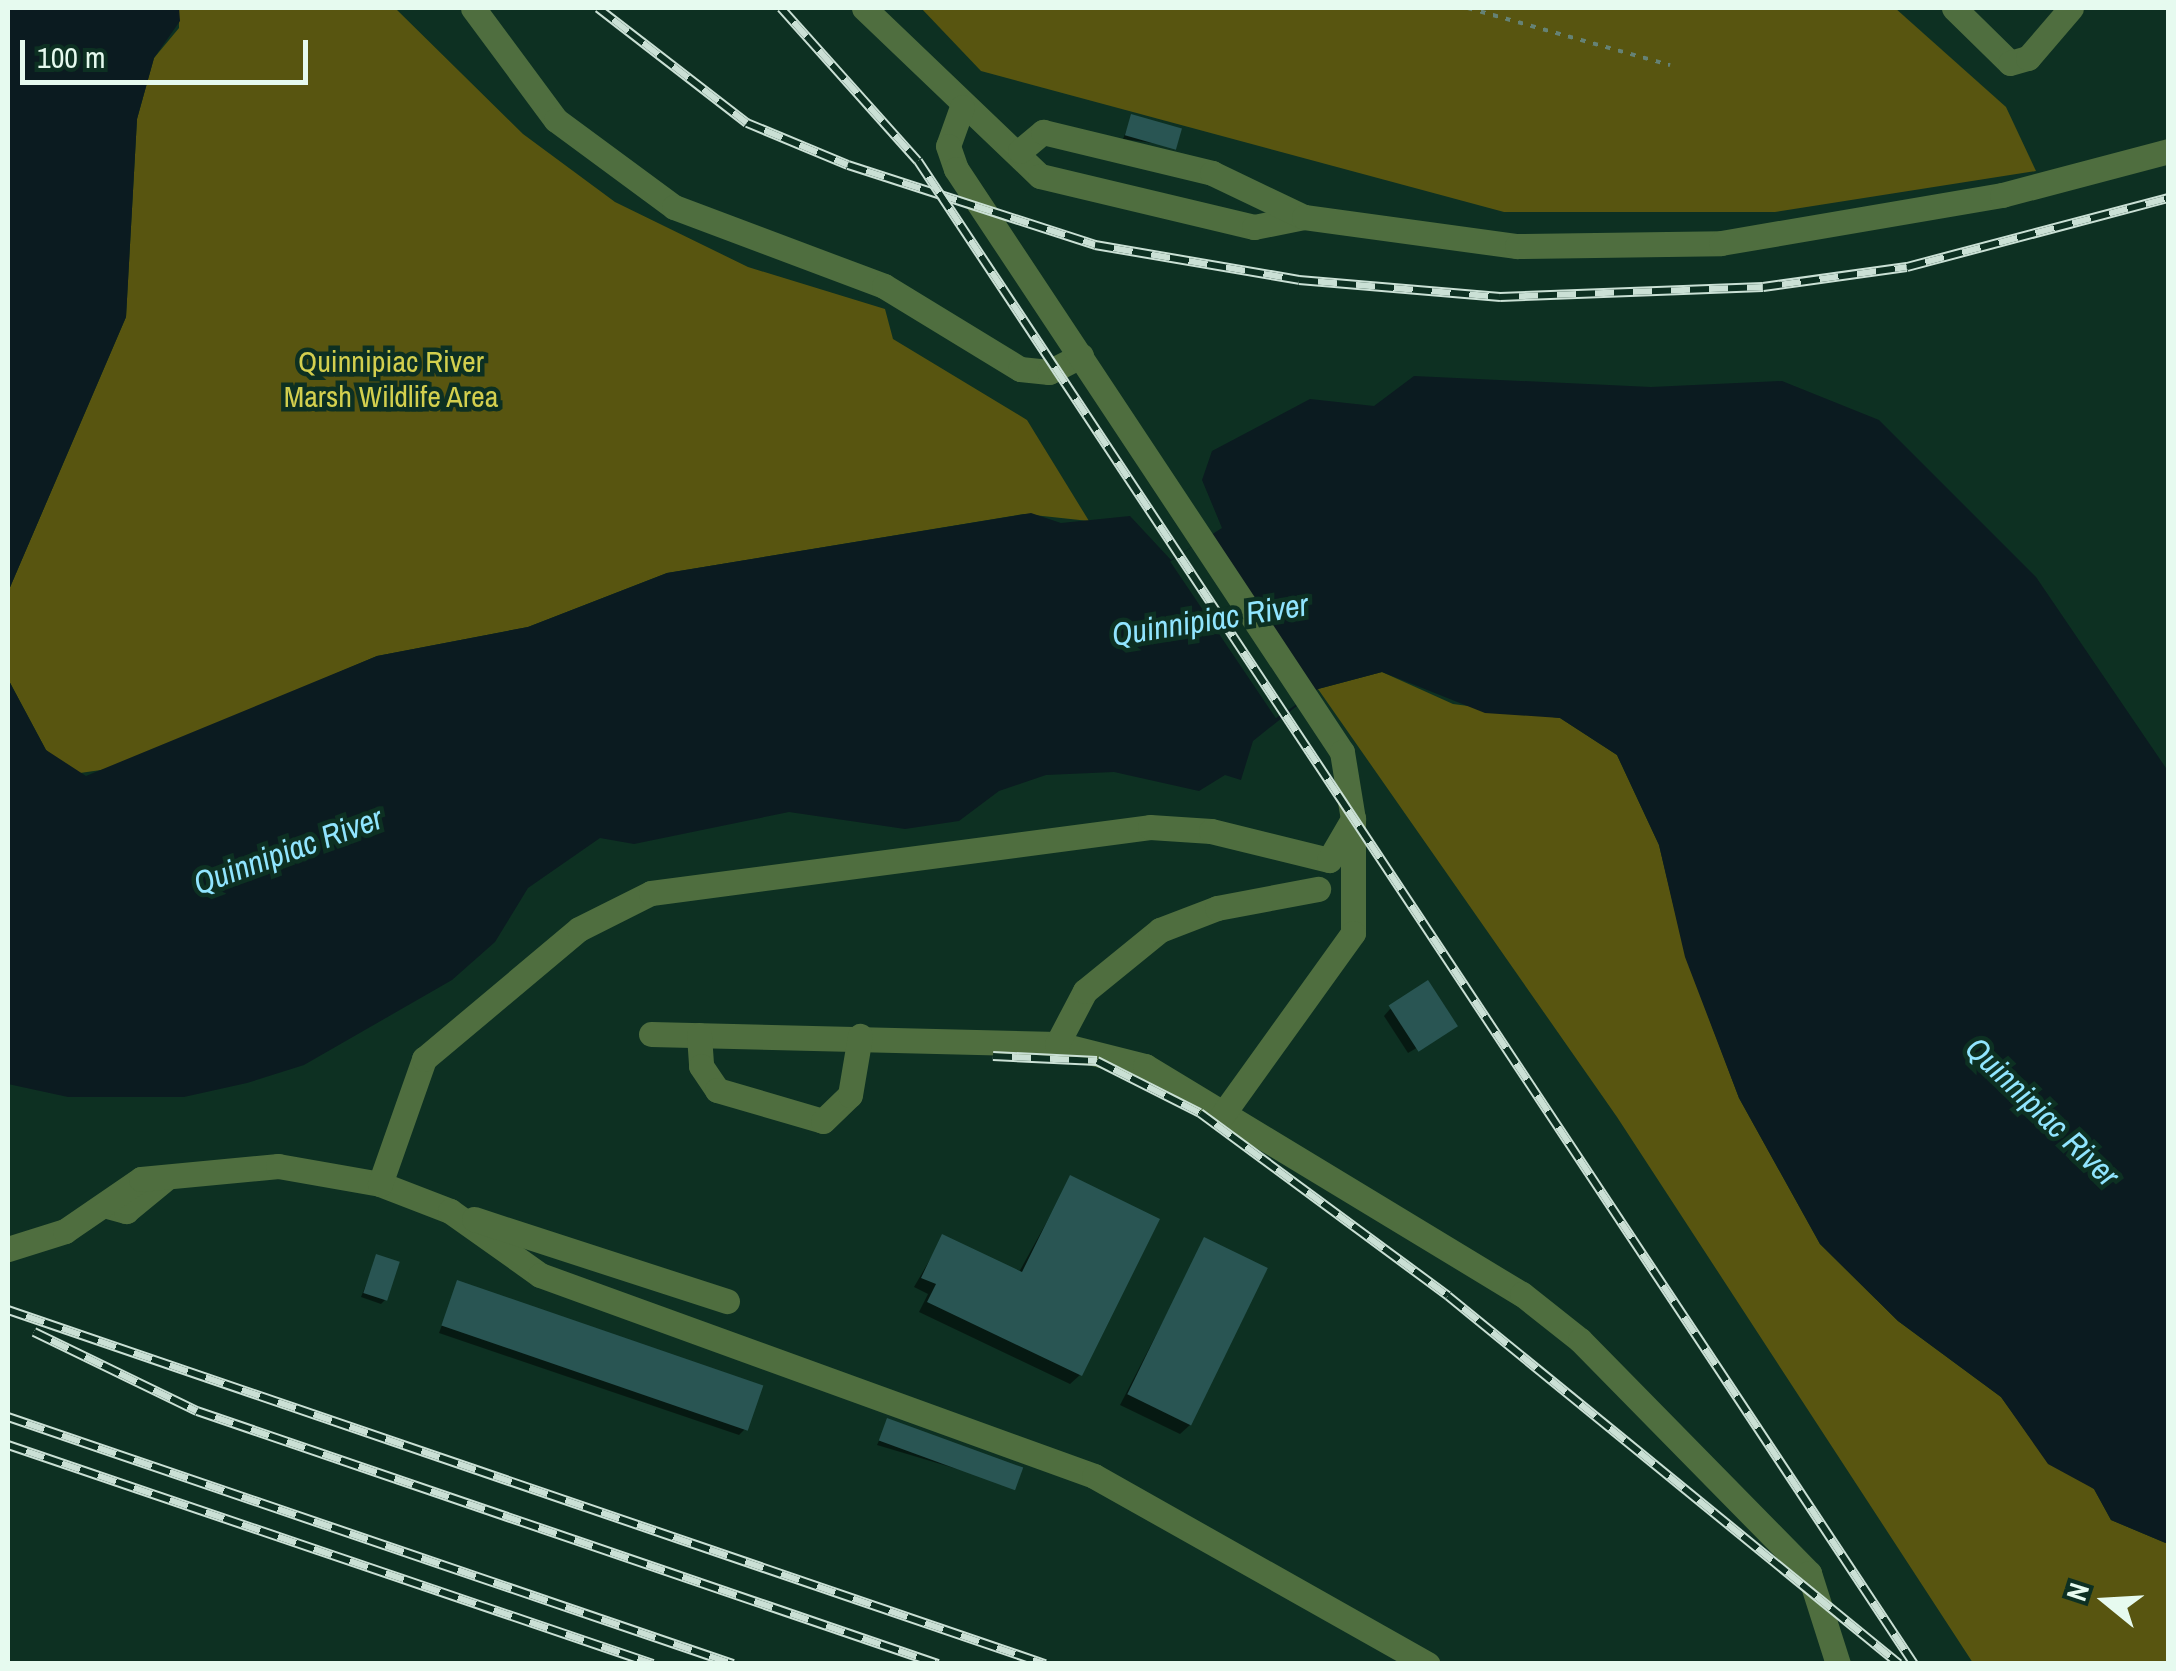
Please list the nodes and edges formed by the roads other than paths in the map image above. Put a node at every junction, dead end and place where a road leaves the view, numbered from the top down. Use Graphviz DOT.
graph roads {
  1 [pos="473,8"];
  2 [pos="864,8"];
  3 [pos="1954,8"];
  4 [pos="2071,8"];
  5 [pos="962,107"];
  6 [pos="1020,150"];
  7 [pos="2168,151"];
  8 [pos="1304,217"];
  9 [pos="1080,356"];
  10 [pos="1353,819"];
  11 [pos="1318,889"];
  12 [pos="651,1034"];
  13 [pos="699,1035"];
  14 [pos="860,1036"];
  15 [pos="1057,1044"];
  16 [pos="1223,1114"];
  17 [pos="380,1184"];
  18 [pos="450,1211"];
  19 [pos="8,1249"];
  20 [pos="726,1302"];
  21 [pos="1428,1664"];
  22 [pos="1838,1664"];
  1 -- 9 [label="lane"];
  2 -- 5 [label="lane"];
  3 -- 4 [label="lane"];
  5 -- 6 [label="lane"];
  5 -- 9 [label="lane"];
  6 -- 8 [label="lane"];
  6 -- 8 [label="lane"];
  7 -- 8 [label="lane"];
  9 -- 10 [label="lane"];
  10 -- 16 [label="lane"];
  10 -- 17 [label="lane"];
  11 -- 15 [label="lane"];
  12 -- 13 [label="lane"];
  13 -- 14 [label="lane"];
  13 -- 14 [label="lane"];
  14 -- 15 [label="lane"];
  15 -- 16 [label="lane"];
  16 -- 22 [label="lane"];
  17 -- 18 [label="lane"];
  17 -- 19 [label="lane"];
  18 -- 20 [label="lane"];
  18 -- 21 [label="lane"];
}
